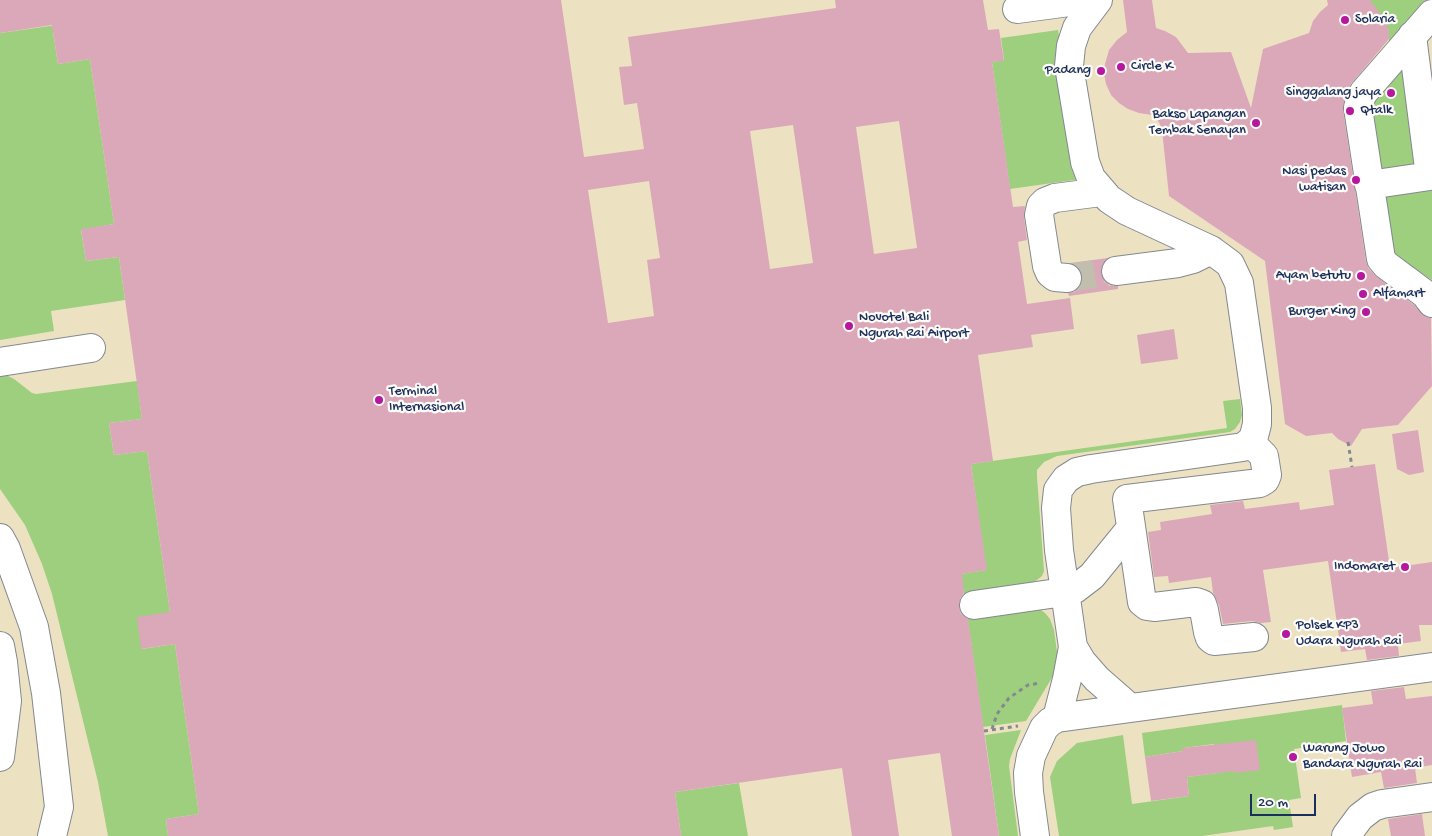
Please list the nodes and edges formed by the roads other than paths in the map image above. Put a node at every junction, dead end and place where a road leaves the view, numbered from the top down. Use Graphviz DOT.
graph roads {
  1 [pos="1084,0"];
  2 [pos="1098,0"];
  3 [pos="1017,9"];
  4 [pos="1432,14"];
  5 [pos="1412,36"];
  6 [pos="1369,185"];
  7 [pos="1101,192"];
  8 [pos="1211,250"];
  9 [pos="1116,272"];
  10 [pos="1066,278"];
  11 [pos="1432,303"];
  12 [pos="91,348"];
  13 [pos="0,362"];
  14 [pos="1250,442"];
  15 [pos="1123,464"];
  16 [pos="1127,499"];
  17 [pos="1131,528"];
  18 [pos="2,552"];
  19 [pos="1064,592"];
  20 [pos="974,605"];
  21 [pos="1254,637"];
  22 [pos="0,646"];
  23 [pos="1073,647"];
  24 [pos="1432,667"];
  25 [pos="1129,707"];
  26 [pos="1050,723"];
  27 [pos="0,757"];
  28 [pos="1432,797"];
  29 [pos="59,807"];
  30 [pos="52,836"];
  31 [pos="64,836"];
  32 [pos="1035,836"];
  33 [pos="1346,836"];
  1 -- 3 [label="street"];
  2 -- 7 [label="street"];
  4 -- 5 [label="street"];
  5 -- 6 [label="street"];
  5 -- 6 [label="street"];
  6 -- 11 [label="street"];
  7 -- 8 [label="street"];
  7 -- 10 [label="street"];
  8 -- 9 [label="street"];
  8 -- 14 [label="street"];
  12 -- 13 [label="street"];
  14 -- 15 [label="street"];
  14 -- 16 [label="street"];
  15 -- 16 [label="street"];
  15 -- 19 [label="street"];
  16 -- 17 [label="street"];
  17 -- 19 [label="street"];
  17 -- 21 [label="street"];
  18 -- 29 [label="street"];
  19 -- 20 [label="street"];
  19 -- 23 [label="street"];
  22 -- 27 [label="street"];
  23 -- 25 [label="street"];
  23 -- 26 [label="street"];
  24 -- 25 [label="street"];
  25 -- 26 [label="street"];
  26 -- 32 [label="street"];
  28 -- 33 [label="street"];
  29 -- 30 [label="street"];
  29 -- 31 [label="street"];
}
